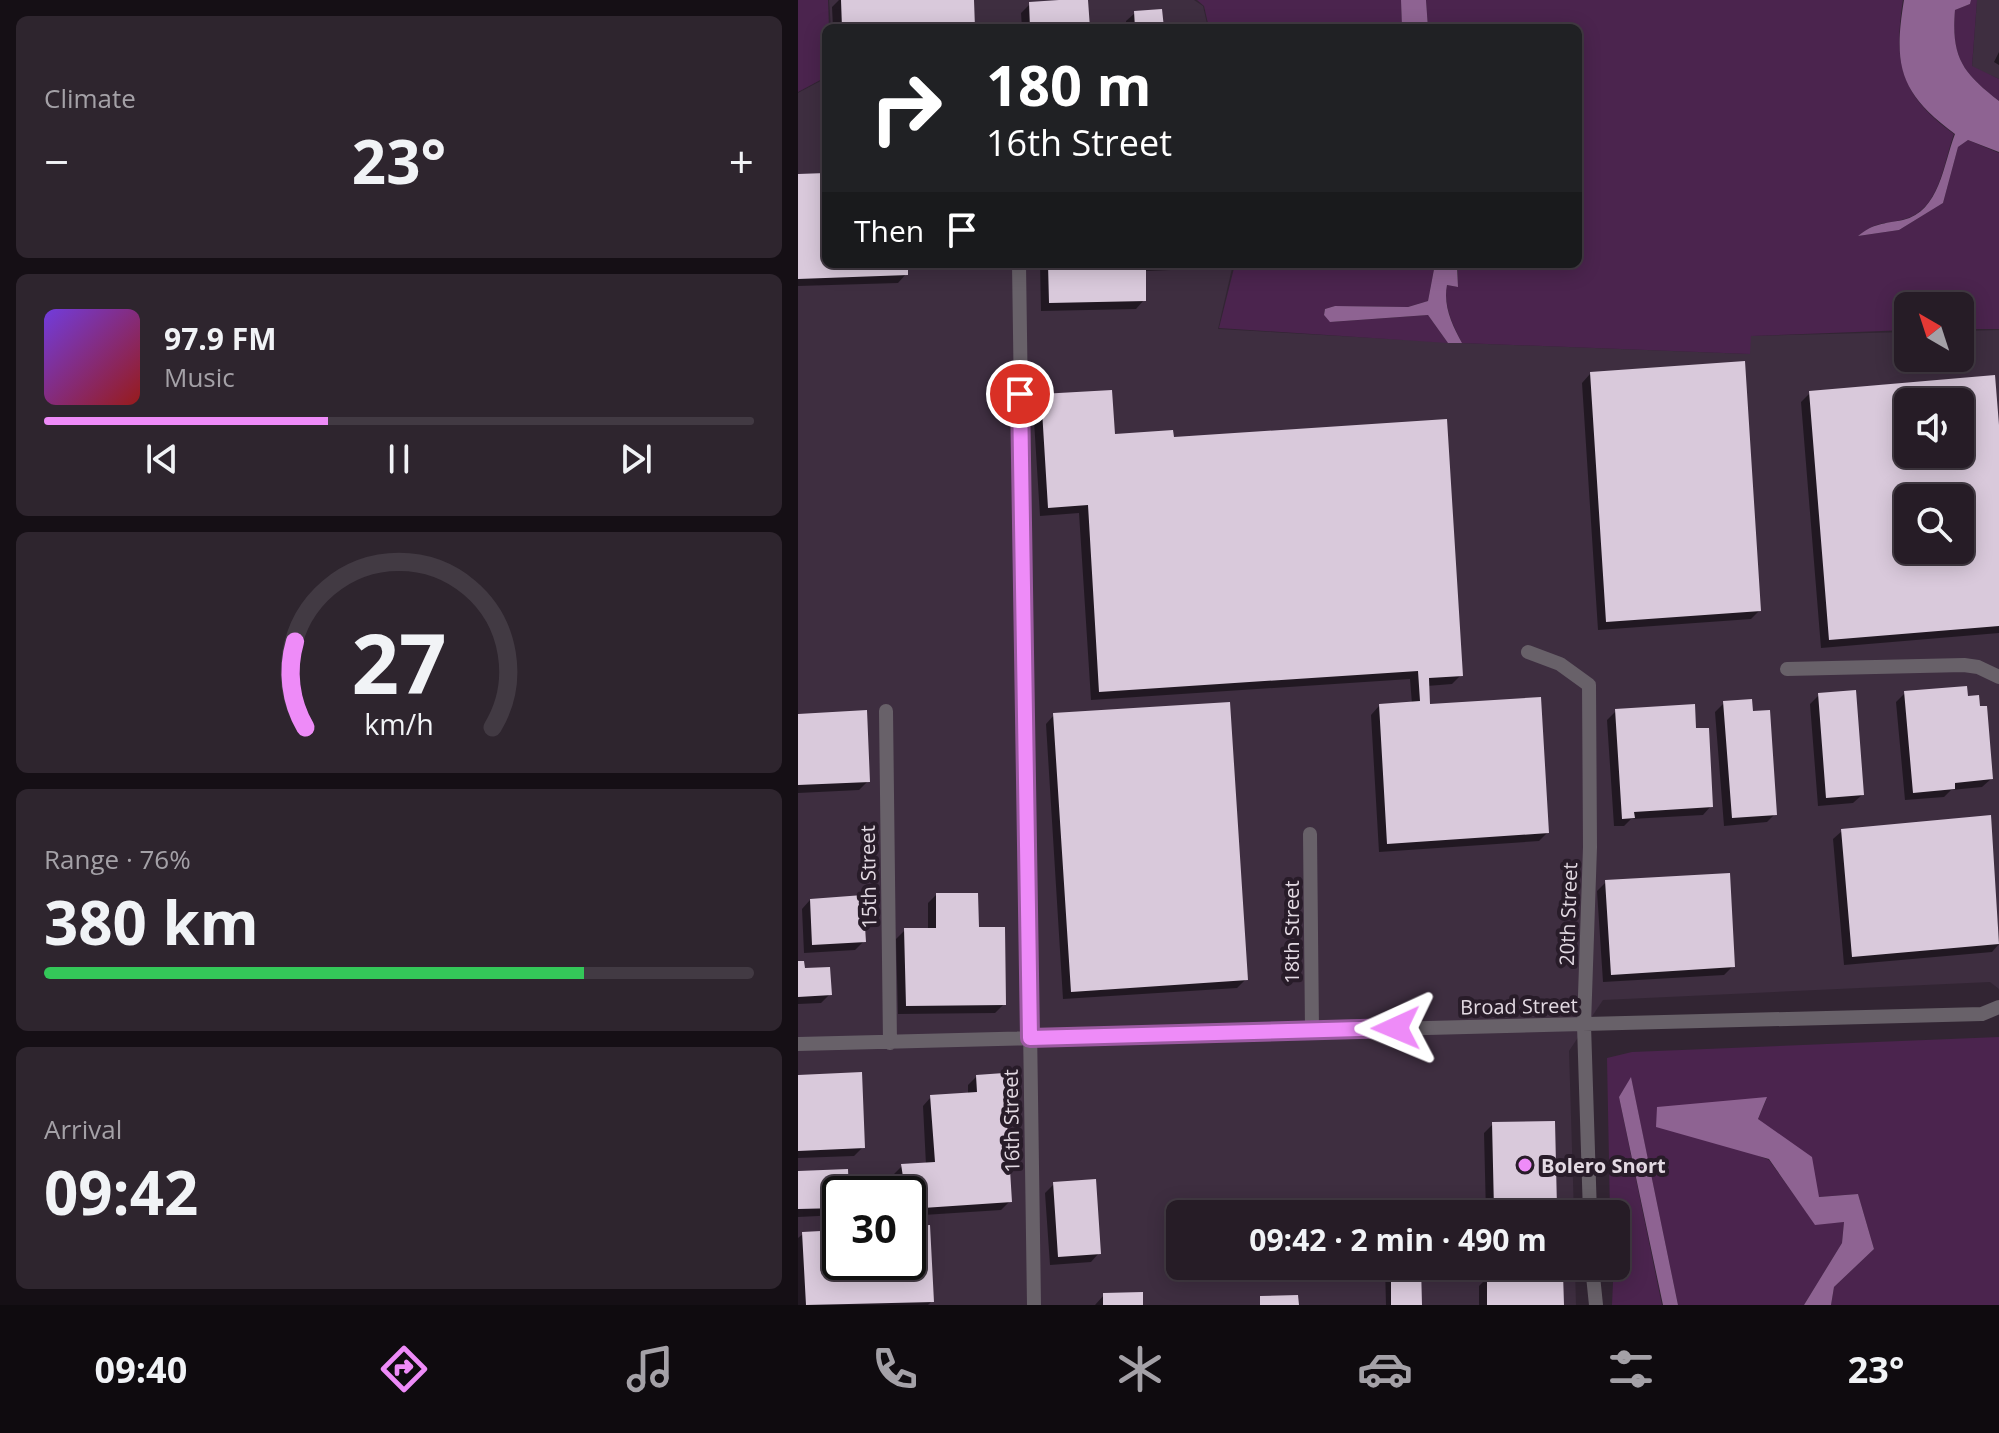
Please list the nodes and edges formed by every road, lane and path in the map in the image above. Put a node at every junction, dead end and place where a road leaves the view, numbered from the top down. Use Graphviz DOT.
graph roads {
  1 [pos="1019,268"];
  2 [pos="1528,652"];
  3 [pos="1787,669"];
  4 [pos="1999,677"];
  5 [pos="886,711"];
  6 [pos="1310,834"];
  7 [pos="1999,1007"];
  8 [pos="1584,1025"];
  9 [pos="1312,1030"];
  10 [pos="1030,1038"];
  11 [pos="890,1043"];
  12 [pos="798,1044"];
  13 [pos="1590,1200"];
  14 [pos="1593,1280"];
  15 [pos="1034,1305"];
  16 [pos="1596,1305"];
  1 -- 10 [label="street, 16th Street"];
  2 -- 8 [label="street, 20th Street"];
  3 -- 4 [label="street"];
  5 -- 11 [label="street, 15th Street"];
  6 -- 9 [label="street, 18th Street"];
  7 -- 8 [label="street, Broad Street"];
  8 -- 9 [label="street, Broad Street"];
  8 -- 13 [label="street, 20th Street"];
  9 -- 10 [label="street, Broad Street"];
  10 -- 11 [label="street, Broad Street"];
  10 -- 15 [label="street, 16th Street"];
  11 -- 12 [label="street, Broad Street"];
  14 -- 16 [label="street"];
}
